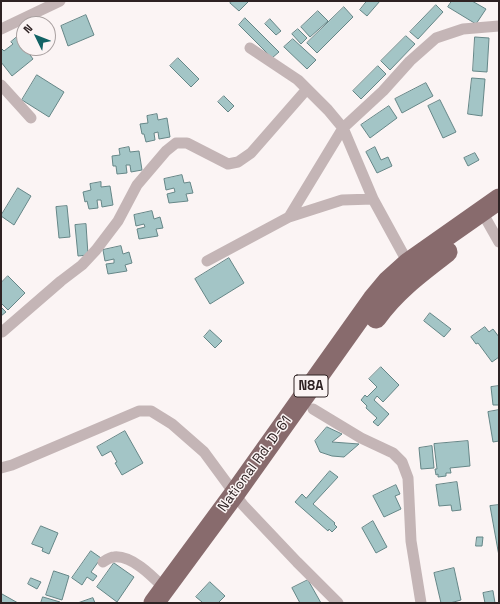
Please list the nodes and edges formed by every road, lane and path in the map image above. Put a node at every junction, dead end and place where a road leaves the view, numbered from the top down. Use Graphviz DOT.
graph roads {
  1 [pos="60,1"];
  2 [pos="499,26"];
  3 [pos="1,29"];
  4 [pos="250,48"];
  5 [pos="1,85"];
  6 [pos="307,89"];
  7 [pos="31,118"];
  8 [pos="343,128"];
  9 [pos="373,199"];
  10 [pos="499,199"];
  11 [pos="490,216"];
  12 [pos="289,217"];
  13 [pos="499,242"];
  14 [pos="207,262"];
  15 [pos="408,263"];
  16 [pos="2,332"];
  17 [pos="313,409"];
  18 [pos="1,468"];
  19 [pos="239,499"];
  20 [pos="103,562"];
  21 [pos="162,598"];
  22 [pos="338,603"];
  23 [pos="421,603"];
  1 -- 3 [label="street"];
  2 -- 8 [label="street"];
  4 -- 6 [label="street"];
  5 -- 7 [label="street"];
  6 -- 8 [label="street"];
  6 -- 16 [label="street"];
  8 -- 9 [label="street"];
  8 -- 12 [label="street"];
  9 -- 12 [label="street"];
  9 -- 15 [label="street"];
  10 -- 11 [label="highway, National Rd. D-61 / N8A"];
  11 -- 13 [label="street"];
  11 -- 15 [label="highway, National Rd. D-61 / N8A"];
  11 -- 17 [label="highway, National Rd. D-61 / N8A"];
  12 -- 14 [label="street"];
  15 -- 19 [label="highway, National Rd. D-61 / N8A"];
  17 -- 19 [label="highway, National Rd. D-61 / N8A"];
  17 -- 23 [label="street"];
  18 -- 19 [label="street"];
  19 -- 21 [label="highway, National Rd. D-61 / N8A"];
  19 -- 22 [label="street"];
  20 -- 21 [label="street"];
}
